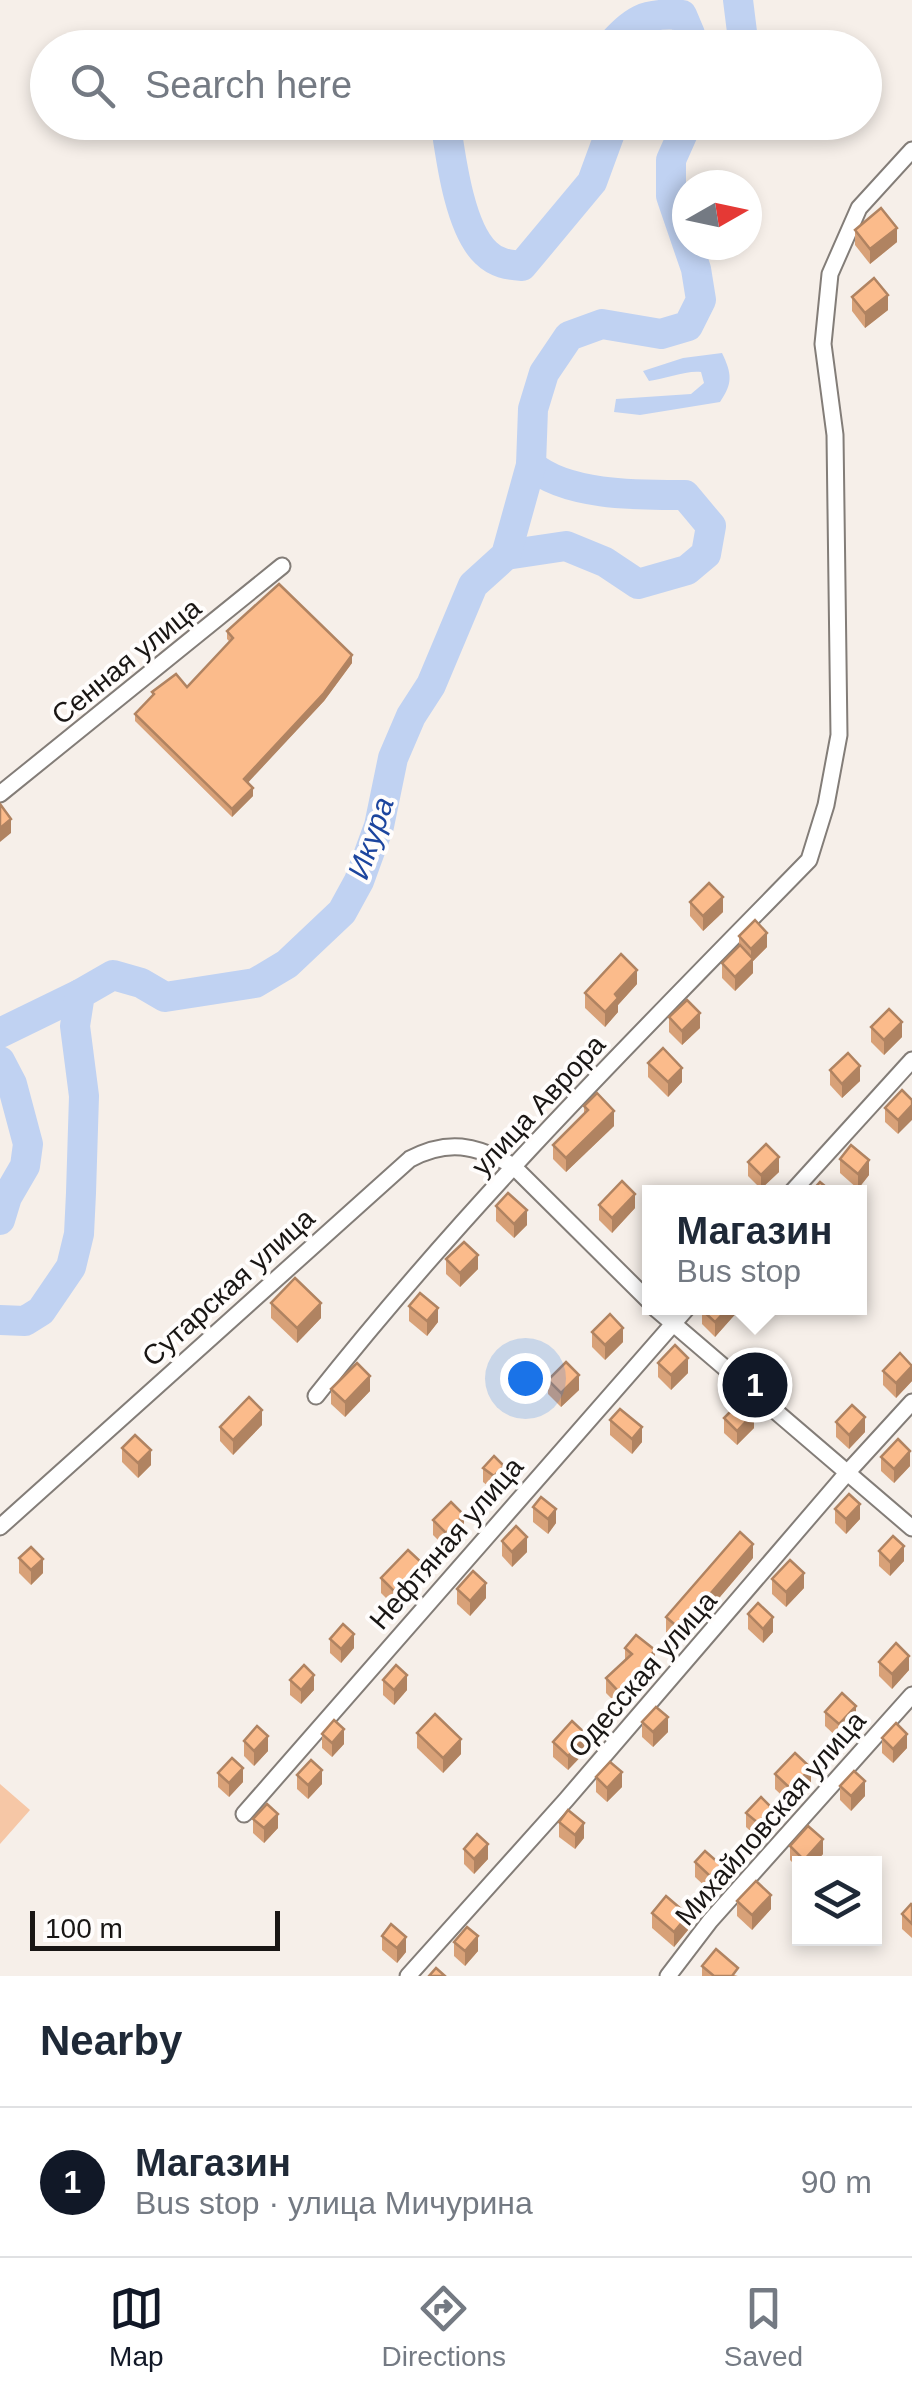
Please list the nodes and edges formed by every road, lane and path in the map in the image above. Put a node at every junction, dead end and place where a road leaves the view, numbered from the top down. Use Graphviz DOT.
graph roads {
  1 [pos="912,150"];
  2 [pos="282,566"];
  3 [pos="0,794"];
  4 [pos="912,1060"];
  5 [pos="512,1165"];
  6 [pos="798,1185"];
  7 [pos="642,1295"];
  8 [pos="663,1315"];
  9 [pos="681,1315"];
  10 [pos="672,1324"];
  11 [pos="316,1396"];
  12 [pos="912,1402"];
  13 [pos="847,1473"];
  14 [pos="0,1526"];
  15 [pos="912,1528"];
  16 [pos="912,1694"];
  17 [pos="244,1814"];
  18 [pos="408,1976"];
  19 [pos="668,1976"];
  1 -- 5 [label="street, улица Аврора"];
  2 -- 3 [label="street, Сенная улица"];
  4 -- 6 [label="street"];
  5 -- 7 [label="street"];
  5 -- 11 [label="street, улица Аврора"];
  5 -- 14 [label="street, Сутарская улица"];
  8 -- 10 [label="street"];
  9 -- 10 [label="street, Нефтяная улица"];
  10 -- 13 [label="street"];
  10 -- 17 [label="street, Нефтяная улица"];
  12 -- 13 [label="street, Одесская улица"];
  13 -- 15 [label="street"];
  13 -- 18 [label="street, Одесская улица"];
  16 -- 19 [label="street, Михайловская улица"];
}
